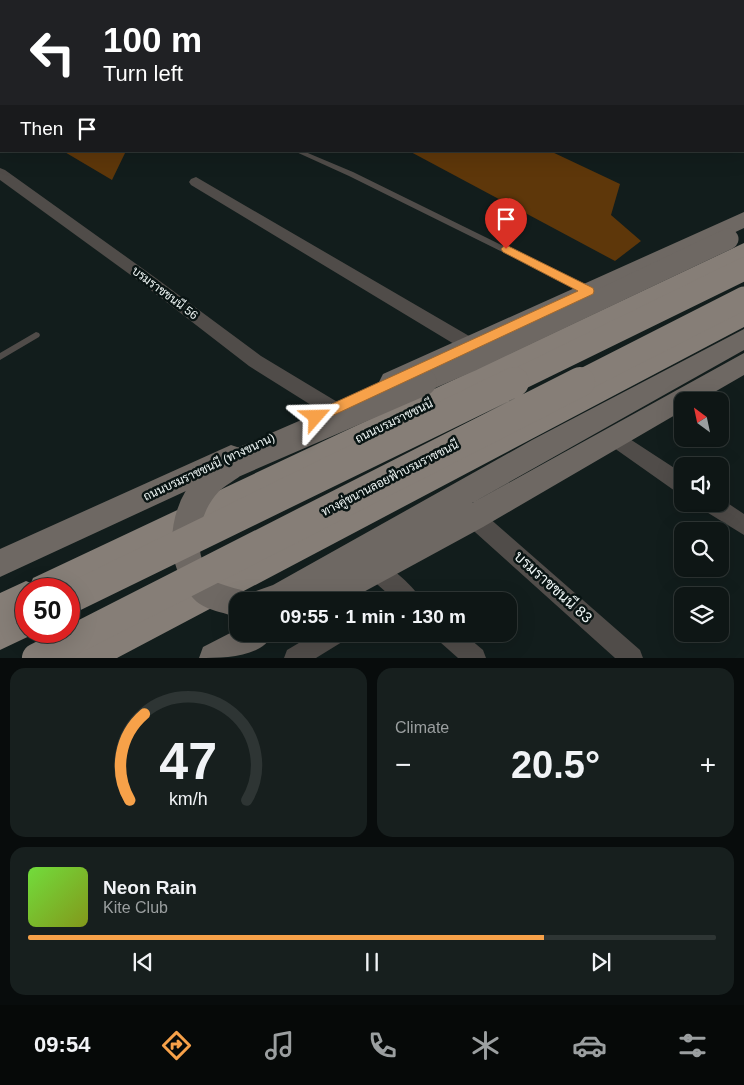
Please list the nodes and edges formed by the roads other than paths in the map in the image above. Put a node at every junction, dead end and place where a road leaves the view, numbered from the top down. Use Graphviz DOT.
graph roads {
  1 [pos="307,153"];
  2 [pos="0,173"];
  3 [pos="196,182"];
  4 [pos="744,219"];
  5 [pos="739,241"];
  6 [pos="744,269"];
  7 [pos="589,291"];
  8 [pos="744,298"];
  9 [pos="744,315"];
  10 [pos="36,335"];
  11 [pos="744,339"];
  12 [pos="470,345"];
  13 [pos="0,357"];
  14 [pos="744,363"];
  15 [pos="333,409"];
  16 [pos="612,437"];
  17 [pos="674,479"];
  18 [pos="724,512"];
  19 [pos="473,517"];
  20 [pos="744,525"];
  21 [pos="2,561"];
  22 [pos="376,570"];
  23 [pos="66,578"];
  24 [pos="289,592"];
  25 [pos="335,592"];
  26 [pos="395,592"];
  27 [pos="80,594"];
  28 [pos="229,601"];
  29 [pos="15,602"];
  30 [pos="0,610"];
  31 [pos="15,626"];
  32 [pos="0,633"];
  33 [pos="243,642"];
  34 [pos="321,642"];
  35 [pos="457,642"];
  36 [pos="37,658"];
  37 [pos="81,658"];
  38 [pos="214,658"];
  39 [pos="295,658"];
  40 [pos="475,658"];
  41 [pos="632,658"];
  1 -- 7 [label="lane"];
  2 -- 15 [label="street, บรมราชชนนี 56"];
  3 -- 12 [label="street"];
  4 -- 7 [label="main road, ถนนบรมราชชนนี (ทางขนาน)"];
  5 -- 23 [label="main road, ถนนบรมราชชนนี"];
  5 -- 28 [label="main road, bridge"];
  6 -- 27 [label="main road, bridge"];
  7 -- 12 [label="main road, ถนนบรมราชชนนี (ทางขนาน)"];
  8 -- 36 [label="main road, ทางคู่ขนานลอยฟ้าบรมราชชนนี, bridge"];
  9 -- 37 [label="main road"];
  10 -- 13 [label="lane"];
  11 -- 24 [label="main road"];
  12 -- 15 [label="main road, ถนนบรมราชชนนี (ทางขนาน)"];
  14 -- 16 [label="main road"];
  15 -- 21 [label="main road, ถนนบรมราชชนนี (ทางขนาน)"];
  16 -- 17 [label="street"];
  16 -- 19 [label="main road"];
  18 -- 20 [label="street"];
  19 -- 22 [label="main road"];
  19 -- 41 [label="street, บรมราชชนนี 83"];
  22 -- 25 [label="main road"];
  22 -- 26 [label="street"];
  29 -- 30 [label="main road"];
  31 -- 32 [label="main road"];
  33 -- 38 [label="main road"];
  34 -- 39 [label="street"];
  35 -- 40 [label="street"];
}
